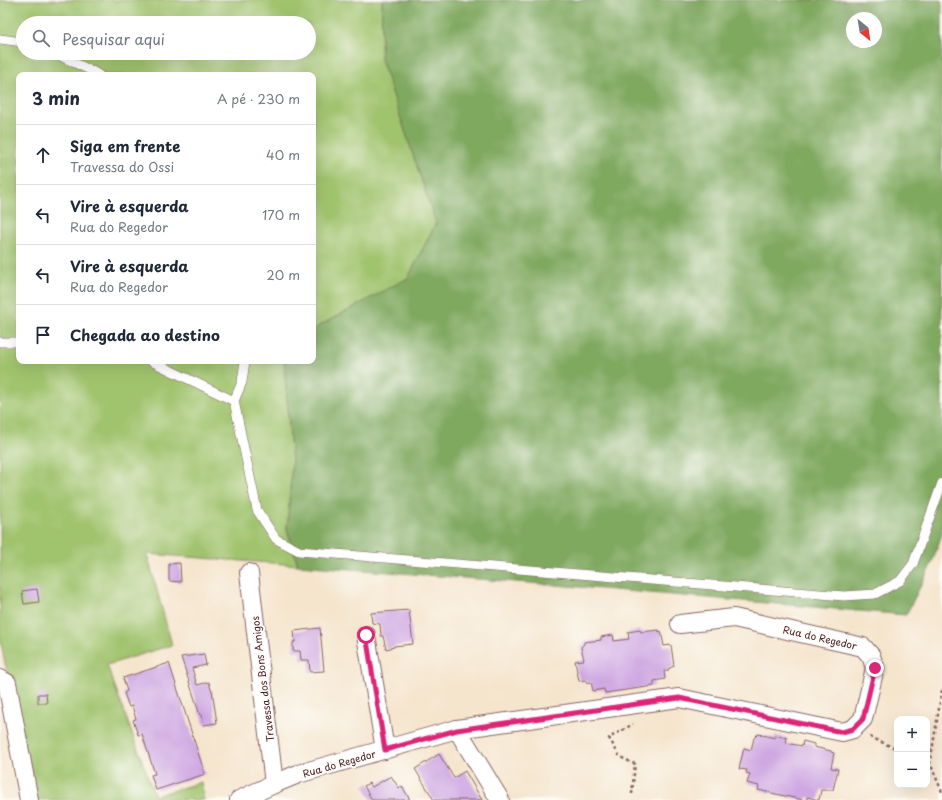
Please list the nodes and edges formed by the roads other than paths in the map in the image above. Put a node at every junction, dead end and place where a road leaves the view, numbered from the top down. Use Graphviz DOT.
graph roads {
  1 [pos="0,40"];
  2 [pos="16,41"];
  3 [pos="69,60"];
  4 [pos="94,72"];
  5 [pos="0,342"];
  6 [pos="16,342"];
  7 [pos="157,364"];
  8 [pos="245,364"];
  9 [pos="234,401"];
  10 [pos="942,483"];
  11 [pos="249,573"];
  12 [pos="680,624"];
  13 [pos="366,635"];
  14 [pos="0,679"];
  15 [pos="457,730"];
  16 [pos="385,750"];
  17 [pos="274,784"];
  18 [pos="29,800"];
  19 [pos="240,800"];
  20 [pos="500,800"];
  1 -- 2 [label="lane"];
  3 -- 4 [label="lane"];
  5 -- 6 [label="lane"];
  7 -- 9 [label="lane"];
  8 -- 9 [label="lane"];
  9 -- 10 [label="lane"];
  11 -- 17 [label="street, Travessa dos Bons Amigos"];
  12 -- 15 [label="street, Rua do Regedor"];
  13 -- 16 [label="street"];
  14 -- 18 [label="street"];
  15 -- 16 [label="street, Rua do Regedor"];
  15 -- 20 [label="street"];
  16 -- 17 [label="street, Rua do Regedor"];
  17 -- 19 [label="street, Rua do Regedor"];
}
